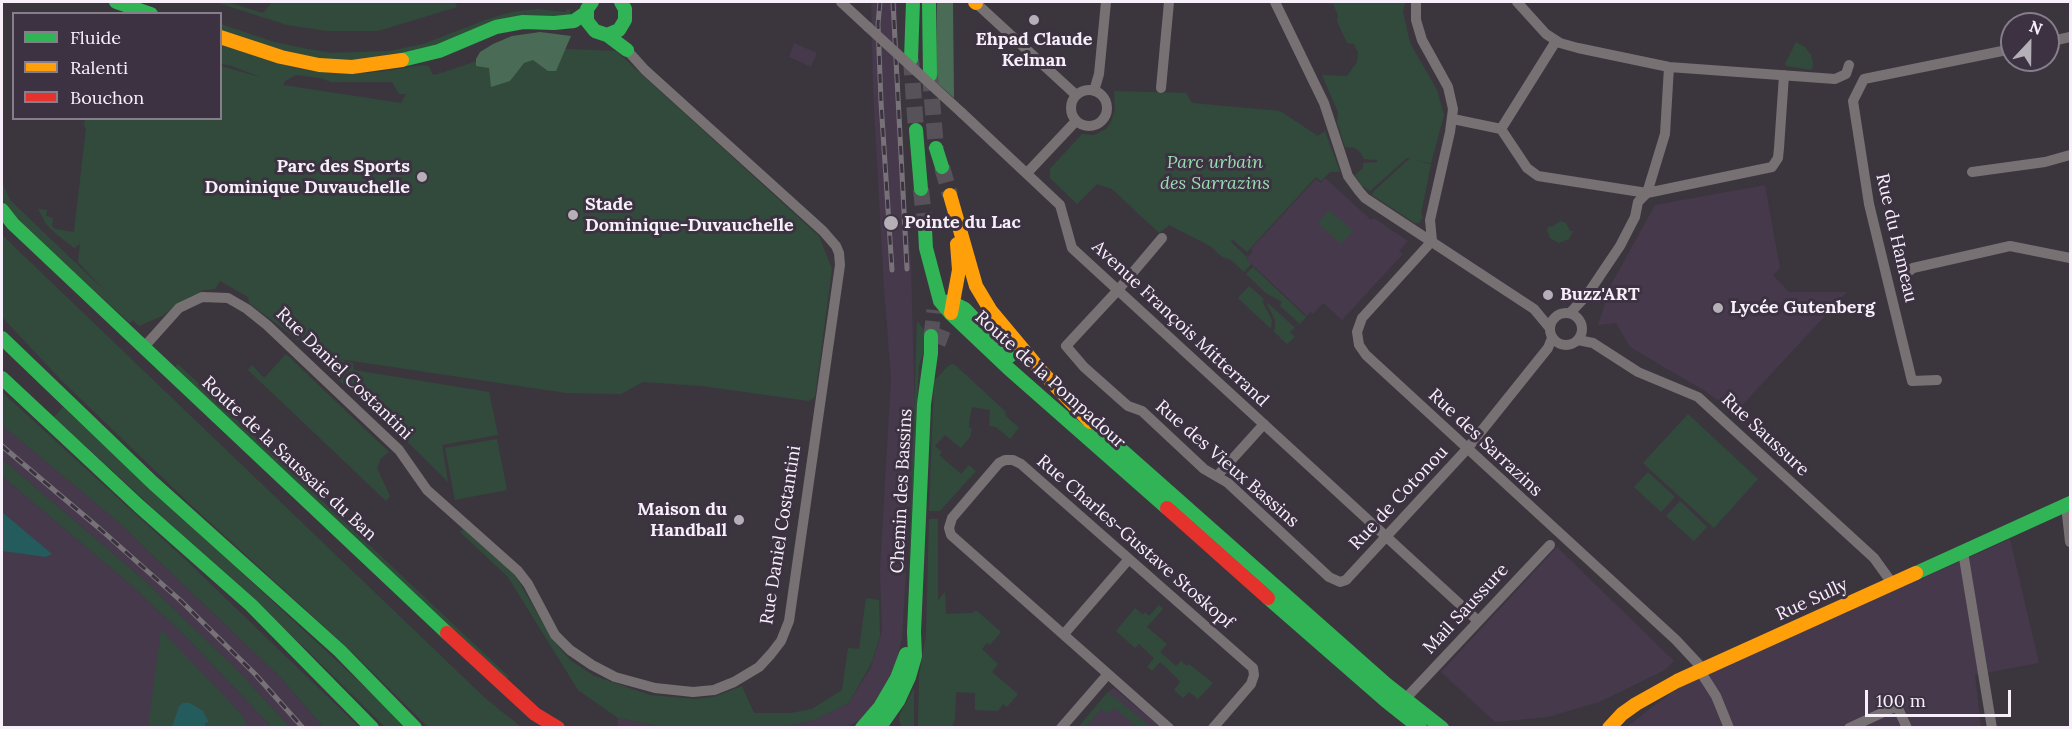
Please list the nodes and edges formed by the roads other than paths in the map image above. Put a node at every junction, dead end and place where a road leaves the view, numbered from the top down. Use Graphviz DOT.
graph roads {
  1 [pos="116,2"];
  2 [pos="841,2"];
  3 [pos="913,2"];
  4 [pos="929,2"];
  5 [pos="975,2"];
  6 [pos="1106,2"];
  7 [pos="1169,2"];
  8 [pos="1275,2"];
  9 [pos="1416,2"];
  10 [pos="1517,2"];
  11 [pos="625,4"];
  12 [pos="590,5"];
  13 [pos="145,12"];
  14 [pos="554,23"];
  15 [pos="591,28"];
  16 [pos="613,32"];
  17 [pos="222,38"];
  18 [pos="1556,41"];
  19 [pos="627,50"];
  20 [pos="2000,51"];
  21 [pos="912,59"];
  22 [pos="1849,65"];
  23 [pos="1669,67"];
  24 [pos="930,75"];
  25 [pos="1784,75"];
  26 [pos="1161,88"];
  27 [pos="1094,91"];
  28 [pos="1076,94"];
  29 [pos="1453,119"];
  30 [pos="1076,122"];
  31 [pos="1501,129"];
  32 [pos="916,130"];
  33 [pos="936,148"];
  34 [pos="2070,155"];
  35 [pos="942,167"];
  36 [pos="1972,172"];
  37 [pos="1028,173"];
  38 [pos="921,189"];
  39 [pos="1647,193"];
  40 [pos="950,195"];
  41 [pos="2,210"];
  42 [pos="955,213"];
  43 [pos="925,229"];
  44 [pos="1162,238"];
  45 [pos="1432,241"];
  46 [pos="2070,258"];
  47 [pos="1908,272"];
  48 [pos="1119,290"];
  49 [pos="1587,295"];
  50 [pos="1534,309"];
  51 [pos="945,310"];
  52 [pos="1564,313"];
  53 [pos="1580,330"];
  54 [pos="2,337"];
  55 [pos="1552,339"];
  56 [pos="934,344"];
  57 [pos="144,347"];
  58 [pos="2,378"];
  59 [pos="1937,380"];
  60 [pos="1264,424"];
  61 [pos="1467,448"];
  62 [pos="1132,461"];
  63 [pos="1217,476"];
  64 [pos="2068,504"];
  65 [pos="1386,536"];
  66 [pos="2070,542"];
  67 [pos="1550,545"];
  68 [pos="1963,552"];
  69 [pos="1129,559"];
  70 [pos="1340,582"];
  71 [pos="1892,583"];
  72 [pos="1477,620"];
  73 [pos="1064,634"];
  74 [pos="1698,671"];
  75 [pos="1108,674"];
  76 [pos="1677,681"];
  77 [pos="1408,696"];
  78 [pos="879,722"];
  79 [pos="372,728"];
  80 [pos="415,728"];
  81 [pos="558,728"];
  82 [pos="1061,728"];
  83 [pos="1169,728"];
  84 [pos="1214,728"];
  85 [pos="1420,728"];
  86 [pos="1443,728"];
  87 [pos="1600,728"];
  88 [pos="1608,728"];
  89 [pos="1730,728"];
  90 [pos="1849,728"];
  91 [pos="1907,728"];
  92 [pos="1992,728"];
  1 -- 13 [label="main road"];
  2 -- 37 [label="street, Avenue François Mitterrand, bridge"];
  3 -- 21 [label="main road"];
  4 -- 24 [label="main road"];
  5 -- 28 [label="street"];
  6 -- 27 [label="street"];
  7 -- 26 [label="street"];
  8 -- 45 [label="street"];
  9 -- 29 [label="street"];
  10 -- 18 [label="street"];
  11 -- 16 [label="main road"];
  12 -- 14 [label="main road"];
  12 -- 15 [label="main road"];
  14 -- 15 [label="main road, Rue Daniel Costantini"];
  14 -- 17 [label="main road"];
  15 -- 16 [label="main road, Rue Daniel Costantini"];
  16 -- 19 [label="main road, Rue Daniel Costantini"];
  18 -- 23 [label="street"];
  18 -- 31 [label="street"];
  19 -- 57 [label="street, Rue Daniel Costantini"];
  20 -- 59 [label="street, Rue du Hameau"];
  22 -- 25 [label="street"];
  23 -- 25 [label="street"];
  23 -- 39 [label="street"];
  25 -- 39 [label="street"];
  27 -- 28 [label="street"];
  27 -- 30 [label="street"];
  28 -- 30 [label="street"];
  29 -- 31 [label="street"];
  29 -- 45 [label="street"];
  30 -- 37 [label="street"];
  31 -- 39 [label="street"];
  32 -- 38 [label="main road"];
  33 -- 35 [label="main road"];
  34 -- 36 [label="street"];
  37 -- 48 [label="street, Avenue François Mitterrand"];
  39 -- 49 [label="street"];
  40 -- 42 [label="main road"];
  41 -- 57 [label="main road, Route de la Saussaie du Ban"];
  42 -- 51 [label="main road, Route de la Pompadour"];
  42 -- 62 [label="main road, Route de la Pompadour"];
  43 -- 51 [label="main road"];
  44 -- 48 [label="street"];
  45 -- 50 [label="street"];
  45 -- 61 [label="street, Rue des Sarrazins"];
  46 -- 47 [label="street"];
  48 -- 60 [label="street, Avenue François Mitterrand"];
  48 -- 63 [label="street, Rue des Vieux Bassins"];
  49 -- 52 [label="street"];
  49 -- 53 [label="street"];
  50 -- 52 [label="street"];
  50 -- 55 [label="street"];
  51 -- 62 [label="main road"];
  51 -- 85 [label="main road, Route de la Pompadour"];
  52 -- 53 [label="street"];
  52 -- 55 [label="street, Rue de Cotonou"];
  53 -- 55 [label="street"];
  53 -- 71 [label="street, Rue Saussure"];
  54 -- 80 [label="main road"];
  55 -- 61 [label="street, Rue de Cotonou"];
  56 -- 78 [label="main road, Chemin des Bassins"];
  57 -- 81 [label="main road, Route de la Saussaie du Ban"];
  58 -- 79 [label="main road"];
  60 -- 63 [label="street"];
  60 -- 65 [label="street, Avenue François Mitterrand"];
  61 -- 65 [label="street, Rue de Cotonou"];
  61 -- 74 [label="street, Rue des Sarrazins"];
  62 -- 86 [label="main road, Route de la Pompadour"];
  63 -- 70 [label="street, Rue des Vieux Bassins"];
  64 -- 66 [label="street"];
  64 -- 68 [label="main road, Rue Sully"];
  65 -- 70 [label="street, Rue de Cotonou"];
  65 -- 72 [label="street, Avenue François Mitterrand"];
  67 -- 72 [label="street, Mail Saussure"];
  68 -- 71 [label="main road, Rue Sully"];
  68 -- 92 [label="street"];
  69 -- 73 [label="street"];
  69 -- 73 [label="street, Rue Charles-Gustave Stoskopf"];
  69 -- 84 [label="street, Rue Charles-Gustave Stoskopf"];
  71 -- 74 [label="main road, Rue Sully"];
  72 -- 77 [label="street, Mail Saussure"];
  73 -- 75 [label="street, Rue Charles-Gustave Stoskopf"];
  74 -- 76 [label="main road, Rue Sully"];
  74 -- 89 [label="street"];
  75 -- 82 [label="street"];
  75 -- 83 [label="street, Rue Charles-Gustave Stoskopf"];
  76 -- 87 [label="main road, Rue Sully"];
  76 -- 88 [label="main road, Rue Sully"];
  90 -- 91 [label="street"];
}
